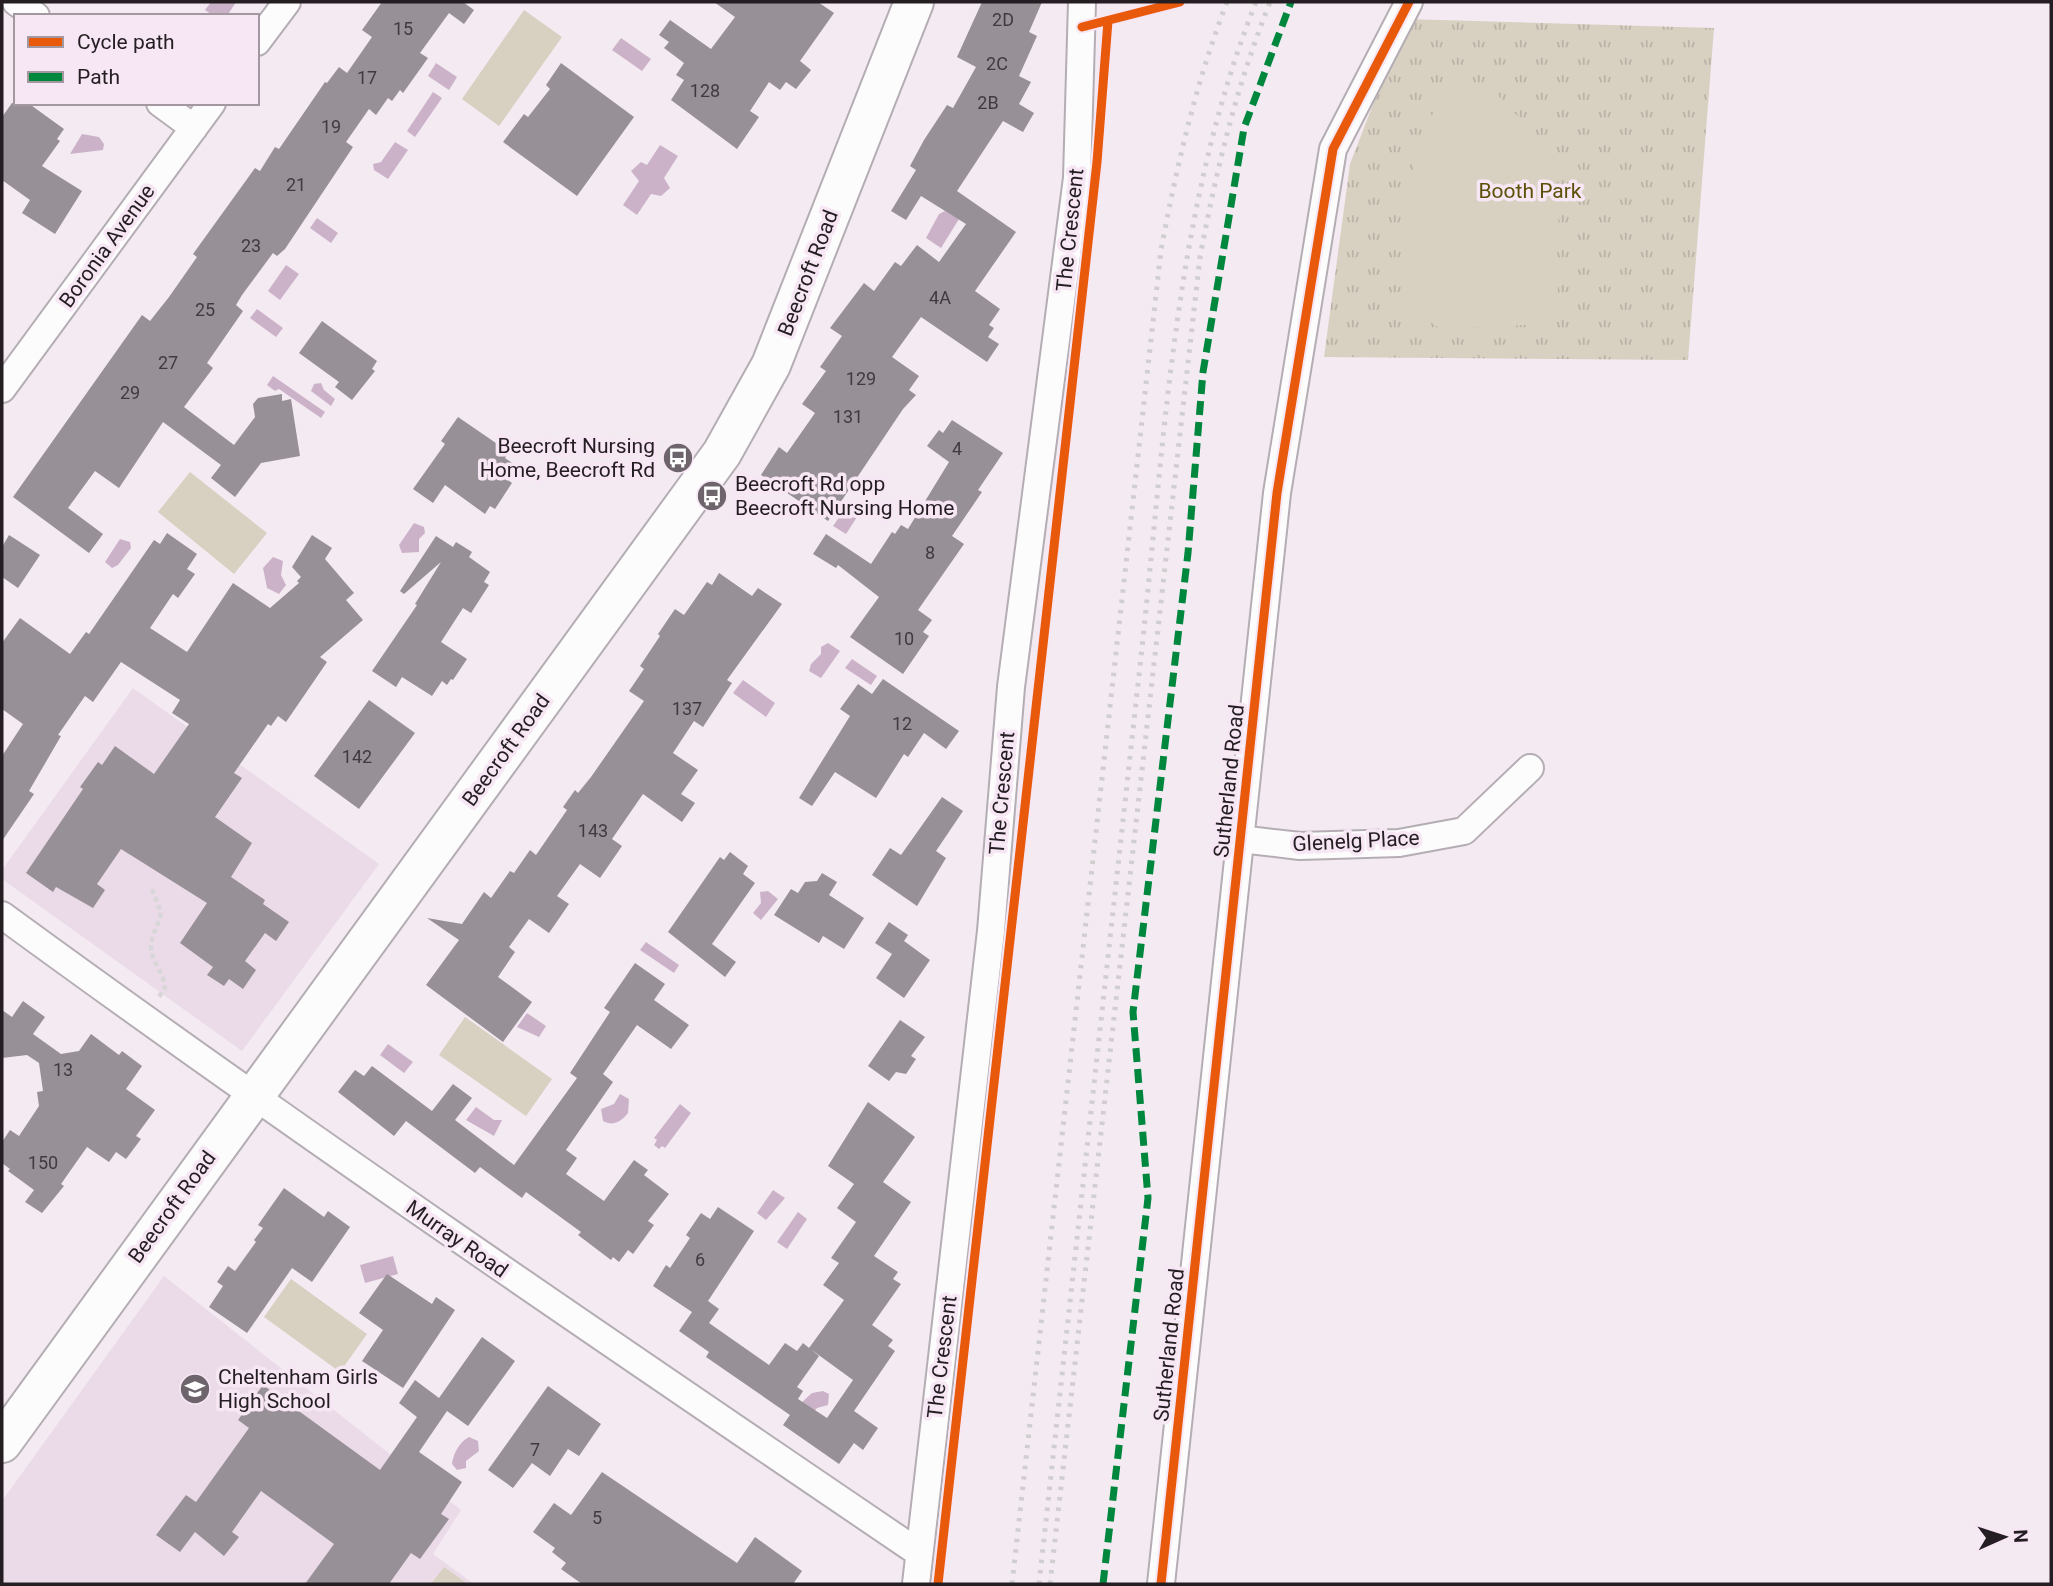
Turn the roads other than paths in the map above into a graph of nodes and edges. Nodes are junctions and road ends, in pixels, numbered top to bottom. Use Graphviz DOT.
graph roads {
  1 [pos="16,2"];
  2 [pos="287,2"];
  3 [pos="914,2"];
  4 [pos="1082,2"];
  5 [pos="1409,2"];
  6 [pos="33,14"];
  7 [pos="259,39"];
  8 [pos="163,105"];
  9 [pos="211,105"];
  10 [pos="194,128"];
  11 [pos="2,390"];
  12 [pos="1530,768"];
  13 [pos="1240,839"];
  14 [pos="2,915"];
  15 [pos="252,1096"];
  16 [pos="2,1443"];
  17 [pos="919,1553"];
  18 [pos="916,1584"];
  19 [pos="1161,1584"];
  1 -- 6 [label="street"];
  2 -- 7 [label="street"];
  3 -- 15 [label="main road, Beecroft Road"];
  4 -- 17 [label="street, The Crescent"];
  5 -- 13 [label="street, Sutherland Road"];
  8 -- 10 [label="street"];
  9 -- 10 [label="street, Boronia Avenue"];
  10 -- 11 [label="street, Boronia Avenue"];
  12 -- 13 [label="street, Glenelg Place"];
  13 -- 19 [label="street, Sutherland Road"];
  14 -- 15 [label="street, Murray Road"];
  15 -- 16 [label="main road, Beecroft Road"];
  15 -- 17 [label="street, Murray Road"];
  17 -- 18 [label="street, The Crescent"];
}
